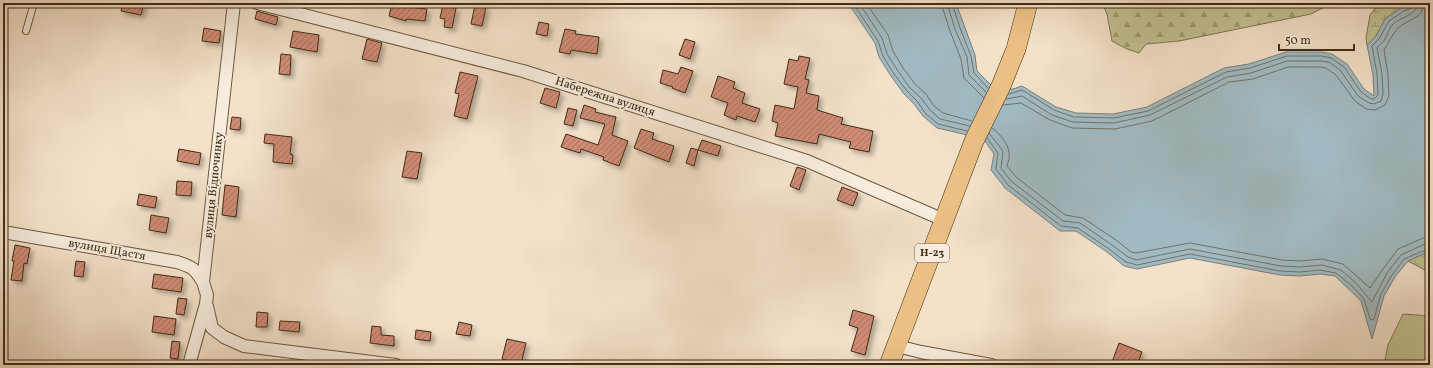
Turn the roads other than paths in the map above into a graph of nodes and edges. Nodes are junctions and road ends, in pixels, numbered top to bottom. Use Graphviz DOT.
graph roads {
  1 [pos="34,3"];
  2 [pos="234,3"];
  3 [pos="257,3"];
  4 [pos="1028,3"];
  5 [pos="26,31"];
  6 [pos="944,220"];
  7 [pos="3,232"];
  8 [pos="203,282"];
  9 [pos="206,304"];
  10 [pos="897,346"];
  11 [pos="189,365"];
  12 [pos="396,365"];
  13 [pos="889,365"];
  14 [pos="991,365"];
  1 -- 5 [label="lane"];
  2 -- 8 [label="street, вулиця Відпочинку"];
  3 -- 6 [label="street, Набережна вулиця"];
  4 -- 6 [label="main road, Н-23"];
  6 -- 10 [label="main road, Н-23"];
  7 -- 8 [label="street, вулиця Щастя"];
  8 -- 9 [label="street, вулиця Відпочинку"];
  9 -- 11 [label="street, вулиця Відпочинку"];
  9 -- 12 [label="street"];
  10 -- 13 [label="main road, Н-23"];
  10 -- 14 [label="street"];
}
